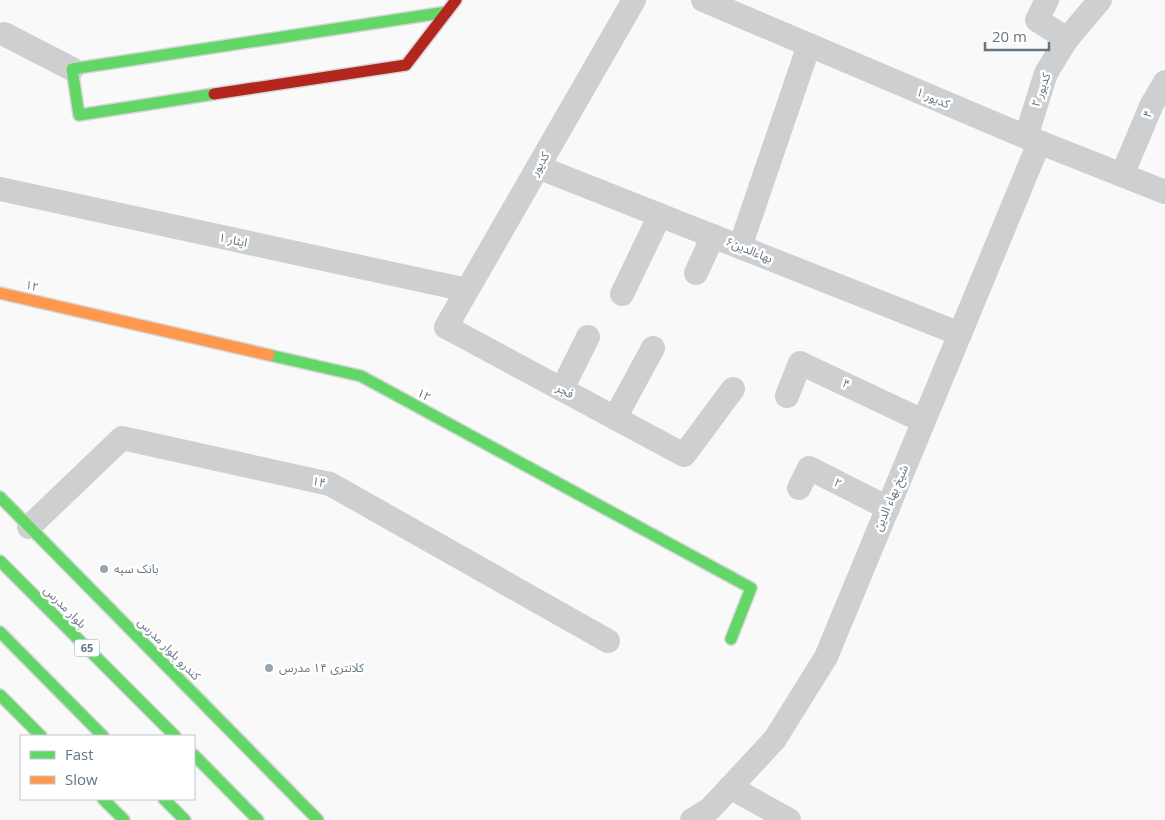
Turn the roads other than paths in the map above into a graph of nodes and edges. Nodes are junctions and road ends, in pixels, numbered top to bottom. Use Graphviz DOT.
graph roads {
  1 [pos="456,0"];
  2 [pos="634,0"];
  3 [pos="703,0"];
  4 [pos="1047,0"];
  5 [pos="1100,0"];
  6 [pos="447,12"];
  7 [pos="4,34"];
  8 [pos="1067,39"];
  9 [pos="810,45"];
  10 [pos="72,70"];
  11 [pos="1165,82"];
  12 [pos="1032,140"];
  13 [pos="538,167"];
  14 [pos="1122,175"];
  15 [pos="0,189"];
  16 [pos="1165,192"];
  17 [pos="660,215"];
  18 [pos="713,236"];
  19 [pos="740,247"];
  20 [pos="696,274"];
  21 [pos="467,290"];
  22 [pos="0,293"];
  23 [pos="622,294"];
  24 [pos="446,327"];
  25 [pos="960,334"];
  26 [pos="588,338"];
  27 [pos="653,348"];
  28 [pos="562,389"];
  29 [pos="733,389"];
  30 [pos="787,396"];
  31 [pos="615,418"];
  32 [pos="923,421"];
  33 [pos="799,488"];
  34 [pos="0,497"];
  35 [pos="888,508"];
  36 [pos="29,527"];
  37 [pos="0,561"];
  38 [pos="0,632"];
  39 [pos="731,639"];
  40 [pos="608,641"];
  41 [pos="0,695"];
  42 [pos="40,735"];
  43 [pos="101,735"];
  44 [pos="174,735"];
  45 [pos="195,756"];
  46 [pos="730,787"];
  47 [pos="104,800"];
  48 [pos="165,800"];
  49 [pos="124,820"];
  50 [pos="185,820"];
  51 [pos="258,820"];
  52 [pos="318,820"];
  53 [pos="692,820"];
  54 [pos="789,820"];
  1 -- 6 [label="street"];
  2 -- 13 [label="street, کدیور"];
  3 -- 9 [label="street, کدیور ۱"];
  4 -- 8 [label="street"];
  5 -- 8 [label="street, ۲ کدیور"];
  6 -- 10 [label="street"];
  6 -- 10 [label="street"];
  7 -- 10 [label="street"];
  8 -- 12 [label="street, ۲ کدیور"];
  9 -- 12 [label="street, کدیور ۱"];
  9 -- 19 [label="street"];
  11 -- 14 [label="street, ۴"];
  12 -- 14 [label="street, کدیور ۱"];
  12 -- 25 [label="street, شیخ بهاء الدین"];
  13 -- 17 [label="street, ۶بهاءالدين"];
  13 -- 21 [label="street, کدیور"];
  14 -- 16 [label="street, کدیور ۱"];
  15 -- 21 [label="street, ایثار ۱"];
  17 -- 18 [label="street, ۶بهاءالدين"];
  17 -- 23 [label="street"];
  18 -- 19 [label="street, ۶بهاءالدين"];
  18 -- 20 [label="street"];
  19 -- 25 [label="street, ۶بهاءالدين"];
  21 -- 24 [label="street, کدیور"];
  22 -- 39 [label="street, ۱۲"];
  24 -- 28 [label="street, فجر"];
  25 -- 32 [label="street, شیخ بهاء الدین"];
  26 -- 28 [label="street"];
  27 -- 31 [label="street"];
  28 -- 31 [label="street, فجر"];
  29 -- 31 [label="street, فجر"];
  30 -- 32 [label="street, ۴"];
  32 -- 35 [label="street, شیخ بهاء الدین"];
  33 -- 35 [label="street, ۲"];
  34 -- 36 [label="street, کندرو بلوار مدرس"];
  35 -- 46 [label="street, شیخ بهاء الدین"];
  36 -- 40 [label="street, ۱۴"];
  36 -- 52 [label="street, کندرو بلوار مدرس"];
  37 -- 44 [label="street, بلوار مدرس / 65"];
  38 -- 43 [label="street"];
  41 -- 42 [label="street"];
  45 -- 51 [label="street"];
  46 -- 53 [label="street, شیخ بهاء الدین"];
  46 -- 54 [label="street"];
  47 -- 49 [label="street"];
  48 -- 50 [label="street"];
}
